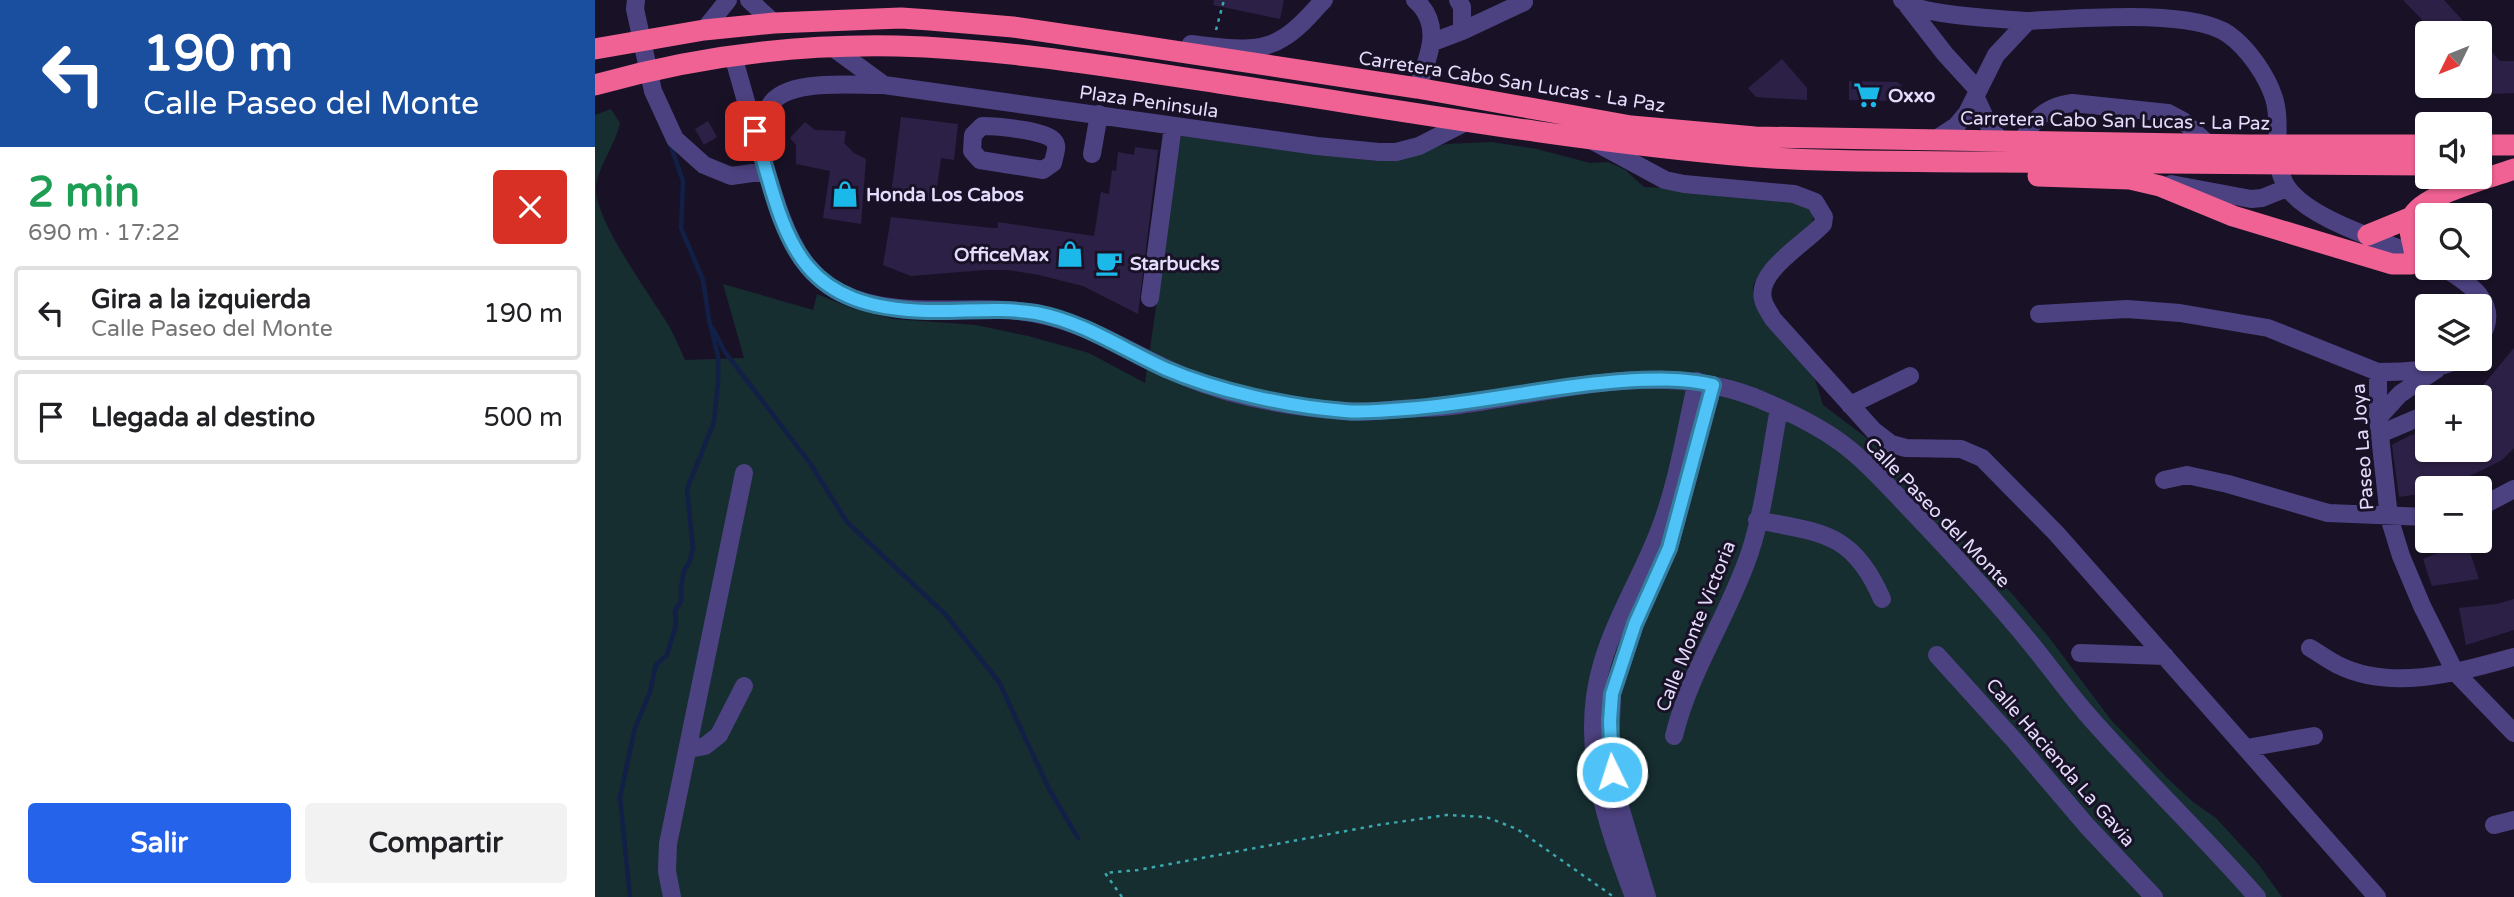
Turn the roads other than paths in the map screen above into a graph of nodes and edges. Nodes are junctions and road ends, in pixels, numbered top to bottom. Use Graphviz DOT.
graph roads {
  1 [pos="636,0"];
  2 [pos="728,0"];
  3 [pos="749,0"];
  4 [pos="1324,0"];
  5 [pos="1415,0"];
  6 [pos="1458,0"];
  7 [pos="1524,2"];
  8 [pos="1905,3"];
  9 [pos="2028,21"];
  10 [pos="774,23"];
  11 [pos="704,30"];
  12 [pos="1462,31"];
  13 [pos="1433,42"];
  14 [pos="1128,44"];
  15 [pos="832,47"];
  16 [pos="596,48"];
  17 [pos="733,55"];
  18 [pos="595,85"];
  19 [pos="884,85"];
  20 [pos="1417,89"];
  21 [pos="1977,94"];
  22 [pos="1025,104"];
  23 [pos="1099,114"];
  24 [pos="1466,122"];
  25 [pos="1173,126"];
  26 [pos="1022,130"];
  27 [pos="1587,137"];
  28 [pos="1933,141"];
  29 [pos="2012,141"];
  30 [pos="2208,144"];
  31 [pos="2492,145"];
  32 [pos="2514,145"];
  33 [pos="2415,146"];
  34 [pos="1092,154"];
  35 [pos="2295,154"];
  36 [pos="2248,155"];
  37 [pos="1858,160"];
  38 [pos="764,164"];
  39 [pos="2415,164"];
  40 [pos="2492,166"];
  41 [pos="2514,167"];
  42 [pos="2130,179"];
  43 [pos="2287,188"];
  44 [pos="2412,217"];
  45 [pos="2368,235"];
  46 [pos="2415,243"];
  47 [pos="2415,255"];
  48 [pos="2415,261"];
  49 [pos="2463,280"];
  50 [pos="2479,294"];
  51 [pos="1150,298"];
  52 [pos="2039,314"];
  53 [pos="2415,370"];
  54 [pos="2434,371"];
  55 [pos="2378,372"];
  56 [pos="1910,376"];
  57 [pos="1705,383"];
  58 [pos="1850,405"];
  59 [pos="1779,409"];
  60 [pos="2415,417"];
  61 [pos="2379,426"];
  62 [pos="744,473"];
  63 [pos="2164,480"];
  64 [pos="2514,489"];
  65 [pos="2492,501"];
  66 [pos="2389,517"];
  67 [pos="2415,517"];
  68 [pos="1757,520"];
  69 [pos="1882,599"];
  70 [pos="1627,621"];
  71 [pos="2310,648"];
  72 [pos="2080,653"];
  73 [pos="1937,655"];
  74 [pos="2165,656"];
  75 [pos="2514,657"];
  76 [pos="2455,672"];
  77 [pos="744,686"];
  78 [pos="2514,733"];
  79 [pos="1674,736"];
  80 [pos="2314,736"];
  81 [pos="2247,748"];
  82 [pos="689,749"];
  83 [pos="2514,820"];
  84 [pos="2494,825"];
  85 [pos="672,897"];
  86 [pos="1634,897"];
  87 [pos="1647,897"];
  88 [pos="2154,897"];
  89 [pos="2257,897"];
  90 [pos="2377,897"];
  1 -- 38 [label="street"];
  2 -- 11 [label="street"];
  3 -- 10 [label="street"];
  4 -- 14 [label="street"];
  5 -- 13 [label="street"];
  6 -- 12 [label="street"];
  7 -- 12 [label="street"];
  8 -- 9 [label="street"];
  8 -- 21 [label="street"];
  9 -- 21 [label="street"];
  9 -- 43 [label="street"];
  10 -- 11 [label="highway, Carretera Cabo San Lucas - La Paz"];
  10 -- 14 [label="highway, Carretera Cabo San Lucas - La Paz"];
  11 -- 16 [label="highway, Carretera Cabo San Lucas - La Paz"];
  12 -- 13 [label="street"];
  13 -- 20 [label="street"];
  14 -- 20 [label="highway, Carretera Cabo San Lucas - La Paz"];
  15 -- 17 [label="highway, Carretera Cabo San Lucas - La Paz"];
  15 -- 19 [label="street, Plaza Peninsula"];
  15 -- 24 [label="highway, Carretera Cabo San Lucas - La Paz"];
  17 -- 18 [label="highway, Carretera Cabo San Lucas - La Paz"];
  17 -- 38 [label="street, Calle Paseo del Monte"];
  19 -- 22 [label="street, Plaza Peninsula"];
  19 -- 38 [label="street"];
  20 -- 28 [label="highway, Carretera Cabo San Lucas - La Paz"];
  21 -- 28 [label="street"];
  21 -- 29 [label="street"];
  22 -- 23 [label="street, Plaza Peninsula"];
  22 -- 26 [label="street"];
  23 -- 25 [label="street, Plaza Peninsula"];
  23 -- 34 [label="street"];
  24 -- 25 [label="street, Plaza Peninsula"];
  24 -- 27 [label="highway, Carretera Cabo San Lucas - La Paz"];
  25 -- 51 [label="street"];
  27 -- 37 [label="highway, Carretera Cabo San Lucas - La Paz"];
  27 -- 58 [label="street"];
  28 -- 29 [label="highway, Carretera Cabo San Lucas - La Paz"];
  29 -- 30 [label="highway, Carretera Cabo San Lucas - La Paz"];
  29 -- 30 [label="street"];
  30 -- 36 [label="highway, Carretera Cabo San Lucas - La Paz"];
  31 -- 32 [label="highway"];
  33 -- 35 [label="highway, Carretera Cabo San Lucas - La Paz"];
  35 -- 36 [label="highway, Carretera Cabo San Lucas - La Paz"];
  35 -- 39 [label="highway, Carretera Cabo San Lucas - La Paz"];
  36 -- 37 [label="highway, Carretera Cabo San Lucas - La Paz"];
  37 -- 42 [label="highway"];
  38 -- 57 [label="street, Calle Paseo del Monte"];
  40 -- 41 [label="highway"];
  41 -- 44 [label="highway"];
  42 -- 43 [label="street"];
  42 -- 48 [label="highway"];
  43 -- 45 [label="street"];
  44 -- 45 [label="highway"];
  44 -- 46 [label="highway"];
  45 -- 47 [label="street"];
  49 -- 50 [label="street"];
  52 -- 55 [label="street"];
  53 -- 55 [label="street, Paseo La Joya"];
  54 -- 61 [label="street"];
  55 -- 61 [label="street, Paseo La Joya"];
  56 -- 58 [label="street"];
  57 -- 59 [label="street, Calle Paseo del Monte"];
  57 -- 70 [label="street"];
  58 -- 74 [label="street"];
  59 -- 68 [label="street, Calle Monte Victoria"];
  59 -- 89 [label="street, Calle Paseo del Monte"];
  60 -- 61 [label="street"];
  61 -- 66 [label="street, Paseo La Joya"];
  62 -- 82 [label="street"];
  63 -- 66 [label="street"];
  64 -- 65 [label="street"];
  66 -- 67 [label="street"];
  66 -- 76 [label="street, Paseo La Joya"];
  68 -- 69 [label="street"];
  68 -- 79 [label="street, Calle Monte Victoria"];
  70 -- 86 [label="street"];
  70 -- 87 [label="street"];
  71 -- 76 [label="street"];
  72 -- 74 [label="street"];
  73 -- 88 [label="street, Calle Hacienda La Gavia"];
  74 -- 81 [label="street"];
  75 -- 76 [label="street"];
  76 -- 78 [label="street, Paseo La Joya"];
  77 -- 82 [label="street"];
  80 -- 81 [label="street"];
  81 -- 90 [label="street"];
  82 -- 85 [label="street"];
  83 -- 84 [label="street"];
}
